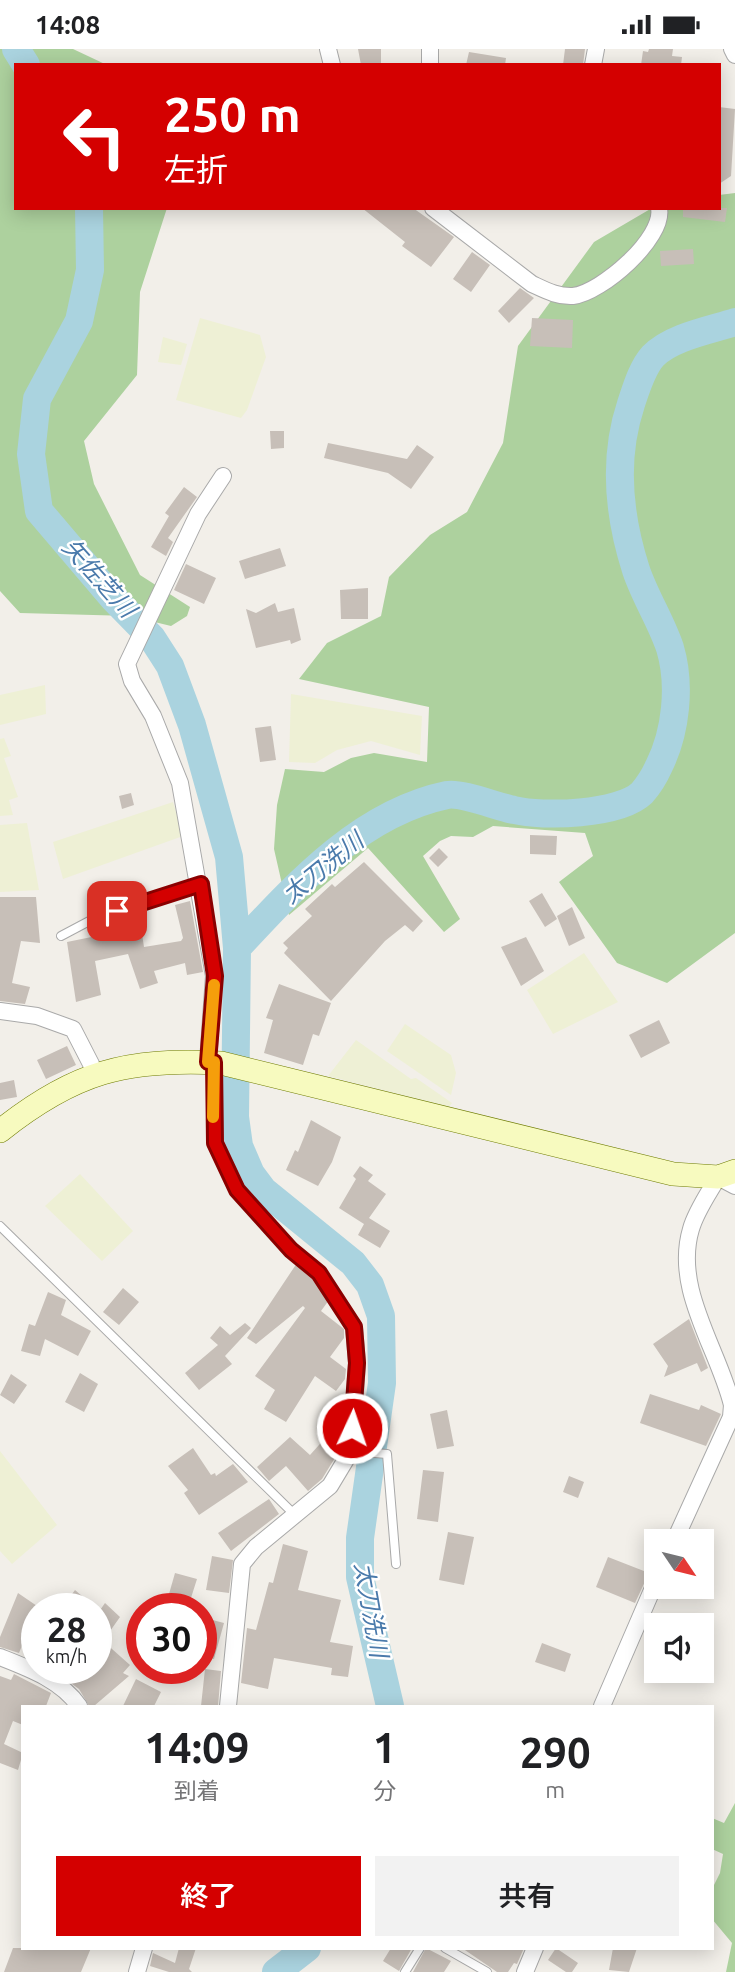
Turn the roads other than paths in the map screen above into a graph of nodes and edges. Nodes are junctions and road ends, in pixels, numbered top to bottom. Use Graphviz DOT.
graph roads {
  1 [pos="732,49"];
  2 [pos="735,55"];
  3 [pos="436,210"];
  4 [pos="659,210"];
  5 [pos="223,475"];
  6 [pos="201,884"];
  7 [pos="61,936"];
  8 [pos="0,1011"];
  9 [pos="214,1062"];
  10 [pos="93,1074"];
  11 [pos="0,1131"];
  12 [pos="729,1178"];
  13 [pos="0,1226"];
  14 [pos="354,1327"];
  15 [pos="351,1451"];
  16 [pos="296,1516"];
  17 [pos="680,1529"];
  18 [pos="396,1564"];
  19 [pos="648,1599"];
  20 [pos="0,1657"];
  21 [pos="78,1705"];
  22 [pos="228,1705"];
  23 [pos="602,1705"];
  24 [pos="143,1950"];
  25 [pos="419,1950"];
  26 [pos="448,1950"];
  27 [pos="535,1950"];
  28 [pos="137,1972"];
  29 [pos="405,1972"];
  30 [pos="487,1972"];
  31 [pos="525,1972"];
  1 -- 2 [label="street"];
  3 -- 4 [label="street"];
  5 -- 6 [label="street"];
  6 -- 7 [label="lane"];
  6 -- 9 [label="street"];
  8 -- 10 [label="street"];
  9 -- 10 [label="street"];
  9 -- 12 [label="street"];
  9 -- 14 [label="lane"];
  10 -- 11 [label="street"];
  12 -- 17 [label="street"];
  13 -- 16 [label="lane"];
  14 -- 15 [label="street"];
  15 -- 16 [label="street"];
  15 -- 18 [label="lane"];
  16 -- 22 [label="street"];
  19 -- 23 [label="street"];
  20 -- 21 [label="street"];
  24 -- 28 [label="street"];
  25 -- 29 [label="lane"];
  26 -- 30 [label="lane"];
  27 -- 31 [label="street"];
}
